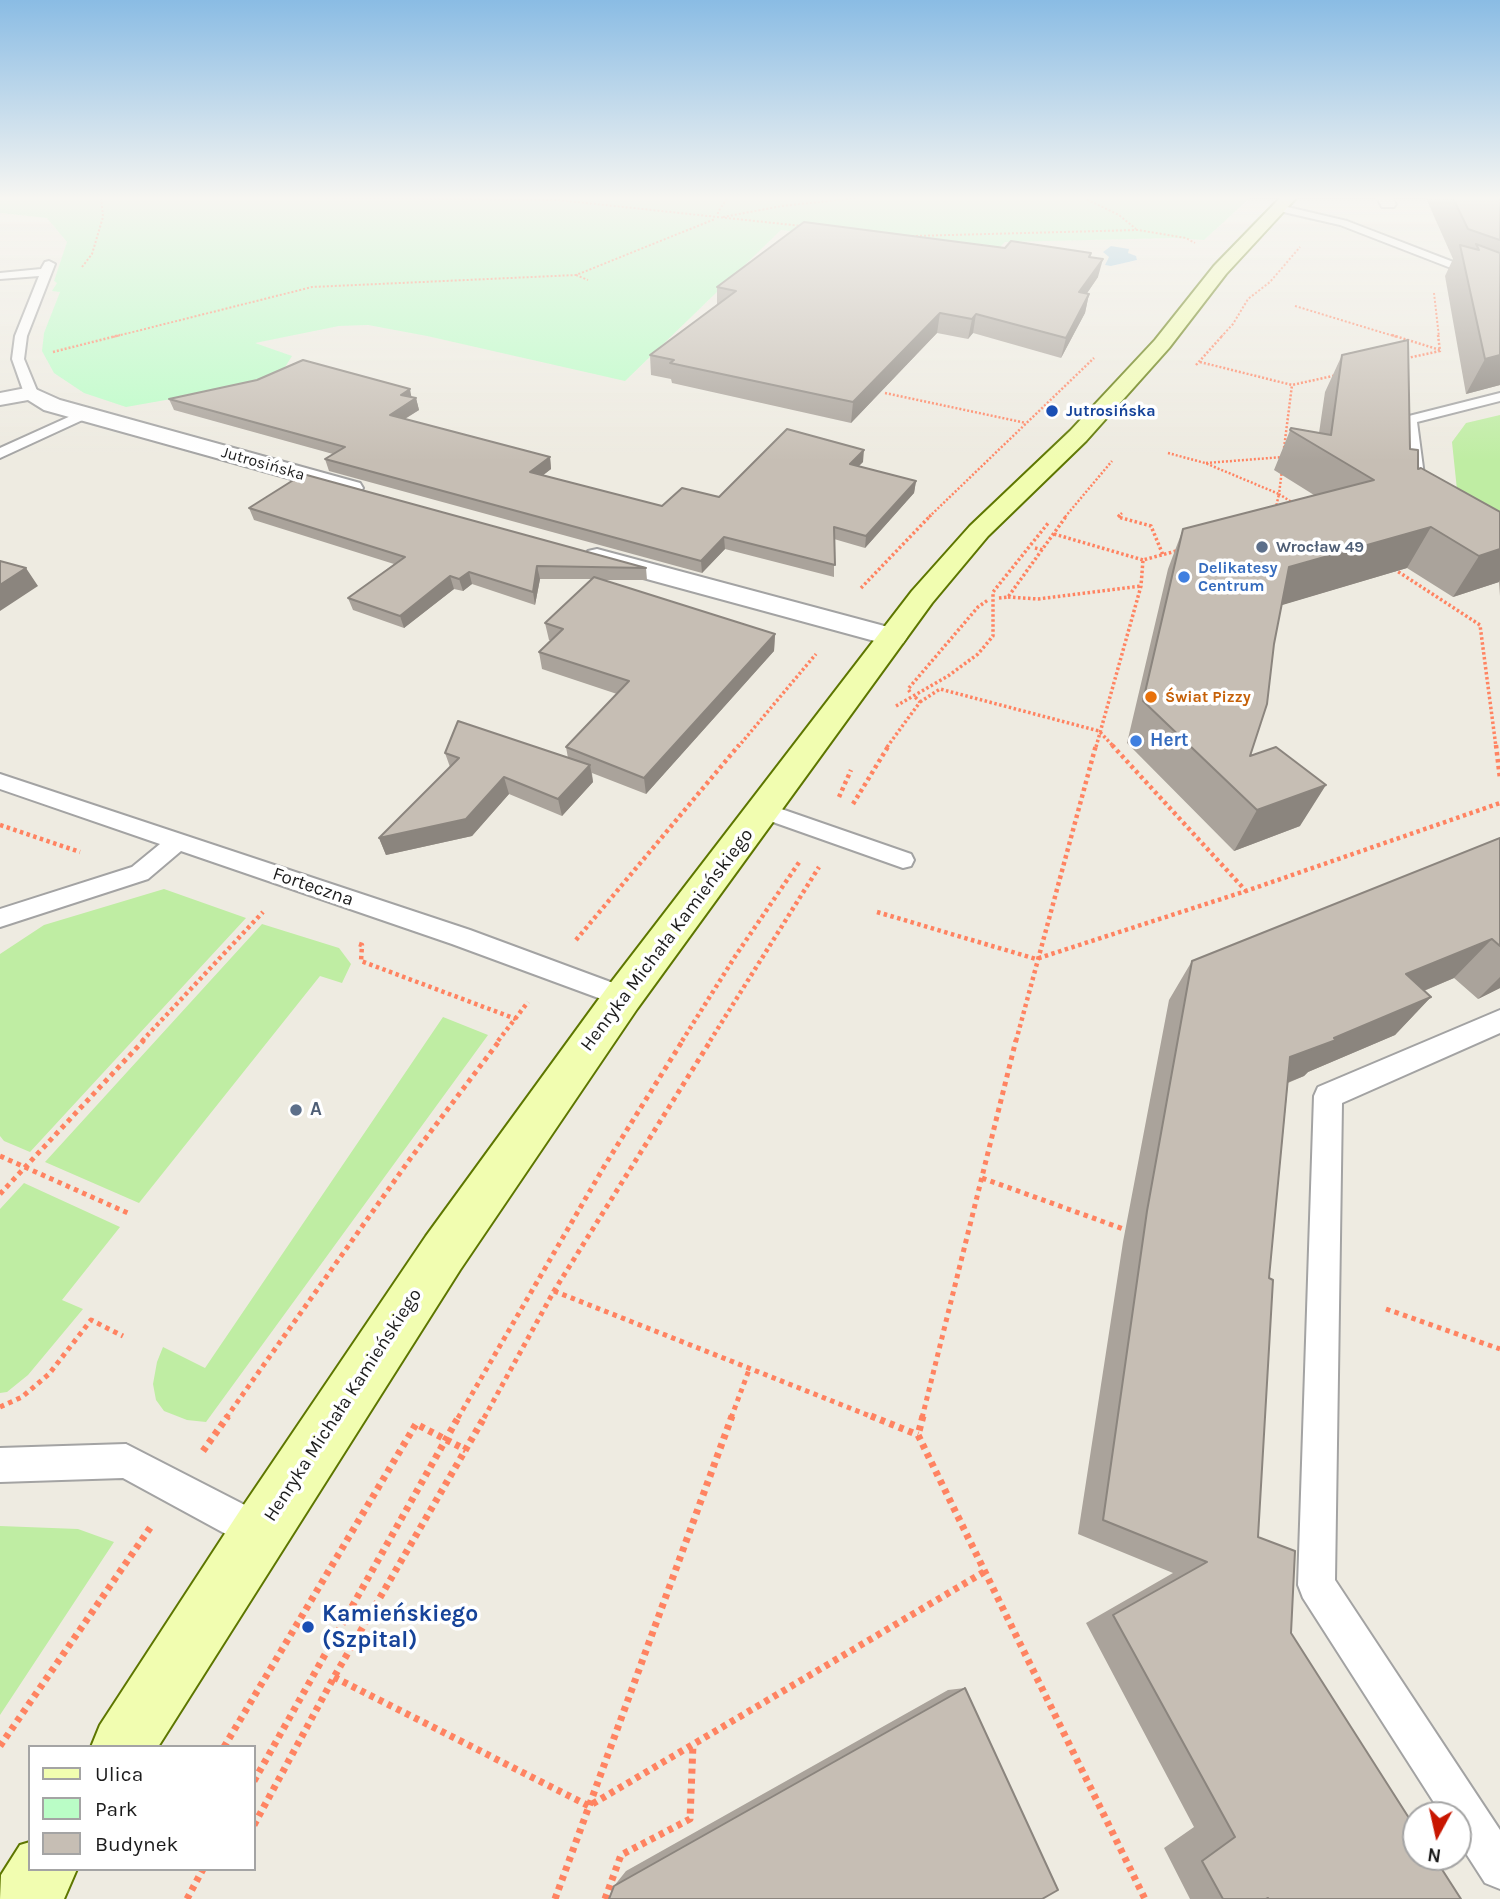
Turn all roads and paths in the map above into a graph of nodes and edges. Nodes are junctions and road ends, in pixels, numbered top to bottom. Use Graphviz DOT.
graph roads {
  1 [pos="41,285"];
  2 [pos="365,285"];
  3 [pos="1209,285"];
  4 [pos="1266,285"];
  5 [pos="1433,288"];
  6 [pos="1252,295"];
  7 [pos="1295,306"];
  8 [pos="1440,351"];
  9 [pos="50,353"];
  10 [pos="1400,360"];
  11 [pos="1200,362"];
  12 [pos="1346,373"];
  13 [pos="1292,385"];
  14 [pos="31,393"];
  15 [pos="886,393"];
  16 [pos="1500,397"];
  17 [pos="0,399"];
  18 [pos="84,414"];
  19 [pos="1027,423"];
  20 [pos="1019,431"];
  21 [pos="1168,453"];
  22 [pos="0,454"];
  23 [pos="1283,457"];
  24 [pos="1205,463"];
  25 [pos="1093,481"];
  26 [pos="1279,494"];
  27 [pos="376,495"];
  28 [pos="1430,500"];
  29 [pos="1301,508"];
  30 [pos="1122,513"];
  31 [pos="1274,515"];
  32 [pos="1051,519"];
  33 [pos="1054,534"];
  34 [pos="1035,548"];
  35 [pos="1188,548"];
  36 [pos="1043,550"];
  37 [pos="575,551"];
  38 [pos="1163,555"];
  39 [pos="1143,561"];
  40 [pos="1388,565"];
  41 [pos="1141,586"];
  42 [pos="854,596"];
  43 [pos="1008,597"];
  44 [pos="999,598"];
  45 [pos="988,600"];
  46 [pos="841,624"];
  47 [pos="893,637"];
  48 [pos="910,692"];
  49 [pos="890,713"];
  50 [pos="1099,731"];
  51 [pos="854,765"];
  52 [pos="1500,779"];
  53 [pos="0,781"];
  54 [pos="1500,803"];
  55 [pos="764,811"];
  56 [pos="828,834"];
  57 [pos="178,841"];
  58 [pos="903,860"];
  59 [pos="1246,891"];
  60 [pos="250,907"];
  61 [pos="263,912"];
  62 [pos="877,912"];
  63 [pos="275,916"];
  64 [pos="0,918"];
  65 [pos="349,941"];
  66 [pos="1036,959"];
  67 [pos="551,970"];
  68 [pos="623,997"];
  69 [pos="516,1019"];
  70 [pos="1500,1021"];
  71 [pos="0,1156"];
  72 [pos="24,1168"];
  73 [pos="982,1178"];
  74 [pos="0,1194"];
  75 [pos="130,1214"];
  76 [pos="1138,1234"];
  77 [pos="554,1291"];
  78 [pos="1386,1308"];
  79 [pos="123,1336"];
  80 [pos="1500,1349"];
  81 [pos="749,1370"];
  82 [pos="0,1407"];
  83 [pos="918,1435"];
  84 [pos="445,1438"];
  85 [pos="466,1450"];
  86 [pos="0,1465"];
  87 [pos="177,1488"];
  88 [pos="259,1532"];
  89 [pos="984,1572"];
  90 [pos="334,1677"];
  91 [pos="693,1744"];
  92 [pos="123,1745"];
  93 [pos="226,1745"];
  94 [pos="0,1746"];
  95 [pos="256,1777"];
  96 [pos="589,1806"];
  97 [pos="256,1821"];
  98 [pos="1500,1868"];
  99 [pos="43,1871"];
  100 [pos="200,1872"];
  101 [pos="26,1899"];
  102 [pos="187,1899"];
  103 [pos="555,1899"];
  104 [pos="605,1899"];
  105 [pos="1145,1899"];
  1 -- 14 [label="lane"];
  2 -- 9 [label="path"];
  3 -- 47 [label="street, Henryka Michała Kamieńskiego"];
  4 -- 6 [label="path"];
  5 -- 8 [label="path"];
  7 -- 8 [label="path"];
  8 -- 10 [label="path"];
  11 -- 13 [label="path"];
  12 -- 13 [label="path"];
  13 -- 23 [label="path"];
  14 -- 17 [label="street"];
  14 -- 18 [label="street, Jutrosińska"];
  15 -- 19 [label="path"];
  16 -- 28 [label="lane"];
  18 -- 22 [label="lane"];
  18 -- 27 [label="street, Jutrosińska"];
  20 -- 42 [label="path"];
  21 -- 24 [label="path"];
  23 -- 24 [label="path"];
  23 -- 26 [label="path"];
  24 -- 26 [label="path"];
  25 -- 33 [label="path"];
  26 -- 29 [label="path"];
  26 -- 31 [label="path"];
  30 -- 38 [label="path"];
  32 -- 49 [label="path"];
  33 -- 36 [label="path"];
  33 -- 39 [label="path"];
  34 -- 36 [label="path"];
  35 -- 38 [label="path"];
  36 -- 43 [label="path"];
  37 -- 46 [label="street"];
  38 -- 39 [label="path"];
  39 -- 41 [label="path"];
  40 -- 52 [label="path"];
  41 -- 43 [label="path"];
  41 -- 50 [label="path"];
  43 -- 44 [label="path"];
  45 -- 48 [label="path"];
  46 -- 47 [label="street"];
  46 -- 67 [label="path"];
  47 -- 55 [label="street, Henryka Michała Kamieńskiego"];
  50 -- 56 [label="path"];
  50 -- 59 [label="path"];
  50 -- 66 [label="path"];
  51 -- 56 [label="path"];
  53 -- 57 [label="lane, Forteczna"];
  54 -- 59 [label="path"];
  55 -- 56 [label="lane"];
  55 -- 68 [label="street, Henryka Michała Kamieńskiego"];
  56 -- 58 [label="lane"];
  56 -- 77 [label="path"];
  56 -- 84 [label="path"];
  57 -- 64 [label="lane"];
  57 -- 67 [label="lane, Forteczna"];
  59 -- 66 [label="path"];
  60 -- 61 [label="path"];
  61 -- 63 [label="path"];
  61 -- 72 [label="path"];
  62 -- 66 [label="path"];
  65 -- 69 [label="path"];
  66 -- 73 [label="path"];
  67 -- 68 [label="lane, Forteczna"];
  67 -- 69 [label="path"];
  68 -- 88 [label="street, Henryka Michała Kamieńskiego"];
  69 -- 87 [label="path"];
  70 -- 98 [label="lane"];
  71 -- 72 [label="path"];
  72 -- 74 [label="path"];
  72 -- 75 [label="path"];
  73 -- 76 [label="path"];
  73 -- 83 [label="path"];
  77 -- 81 [label="path"];
  77 -- 85 [label="path"];
  78 -- 80 [label="path"];
  79 -- 82 [label="path"];
  81 -- 83 [label="path"];
  81 -- 96 [label="path"];
  83 -- 89 [label="path"];
  84 -- 85 [label="path"];
  84 -- 93 [label="path"];
  84 -- 95 [label="path"];
  85 -- 90 [label="path"];
  86 -- 87 [label="lane"];
  87 -- 88 [label="lane"];
  87 -- 94 [label="path"];
  88 -- 92 [label="street, Henryka Michała Kamieńskiego"];
  89 -- 91 [label="path"];
  89 -- 105 [label="path"];
  90 -- 96 [label="path"];
  90 -- 97 [label="path"];
  91 -- 96 [label="path"];
  91 -- 104 [label="path"];
  96 -- 103 [label="path"];
  99 -- 101 [label="street"];
  100 -- 102 [label="path"];
}
